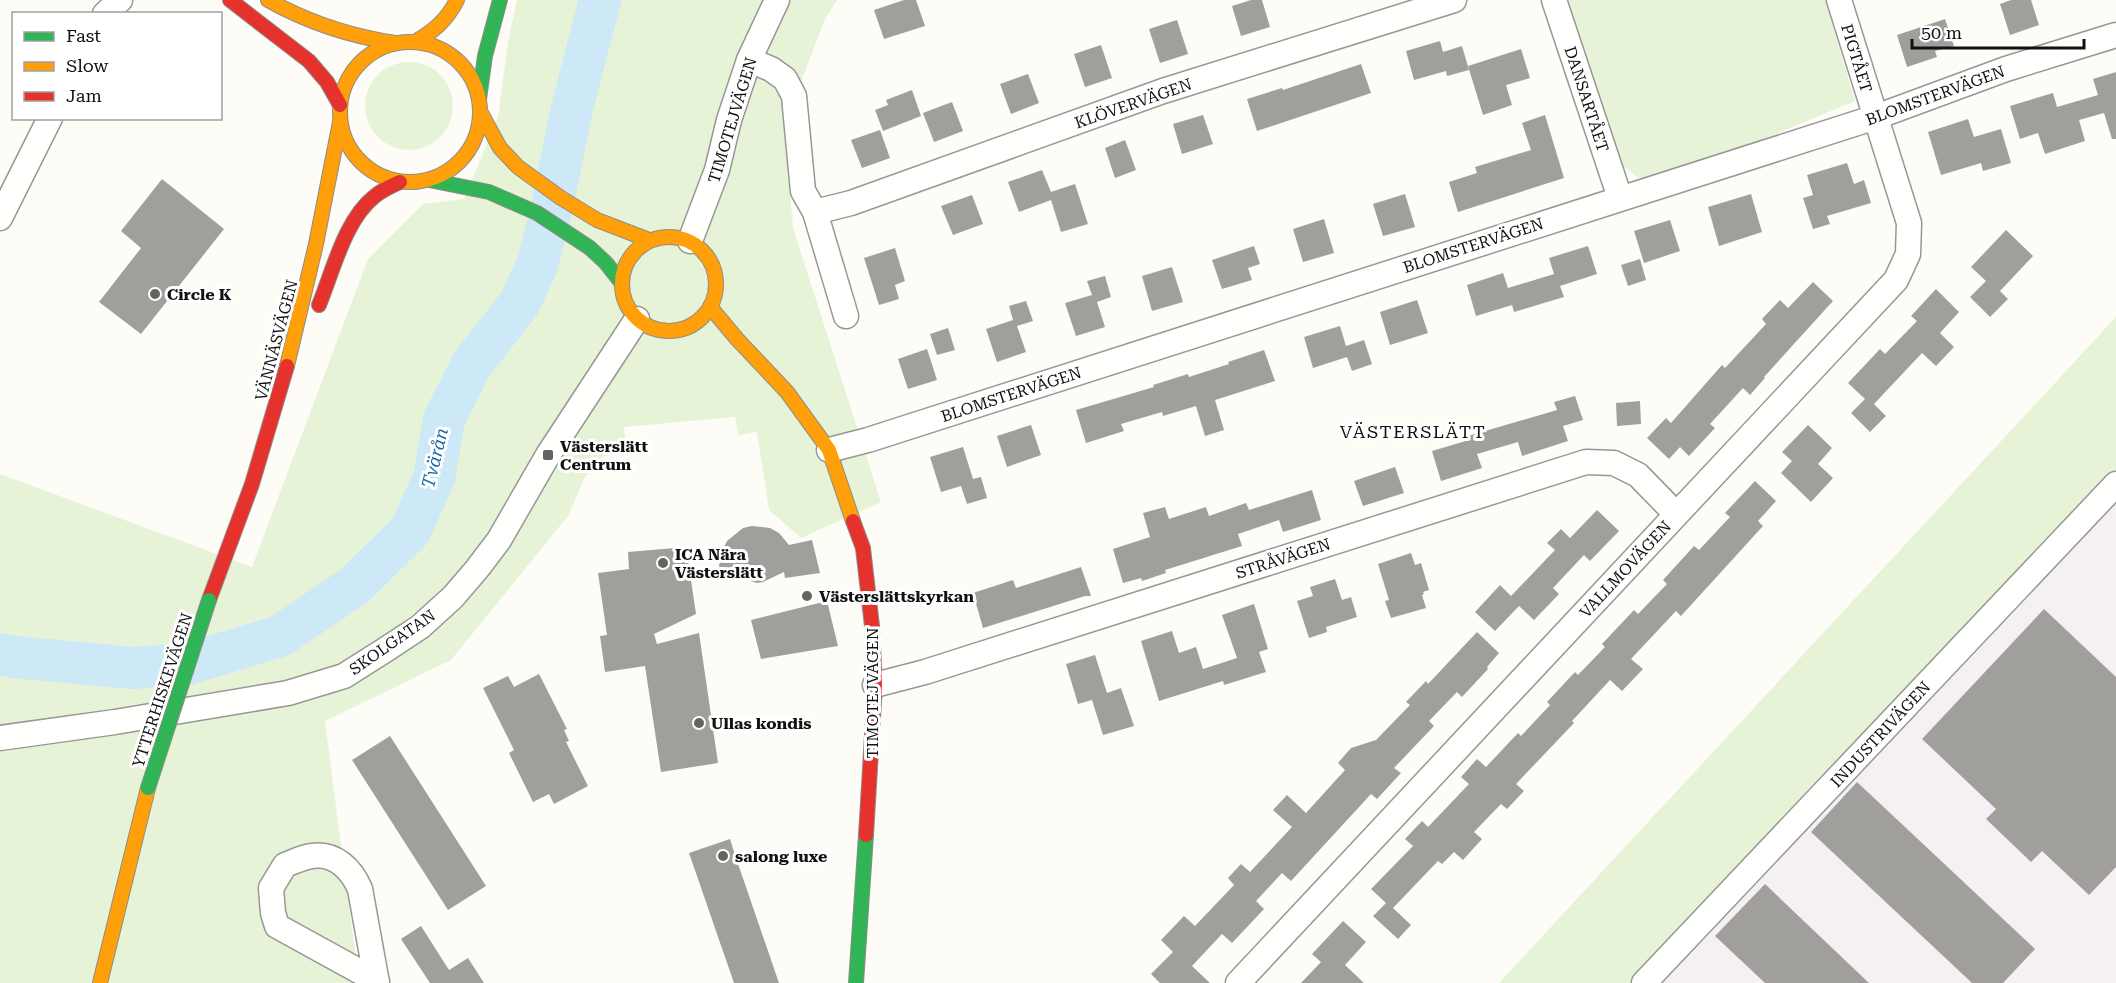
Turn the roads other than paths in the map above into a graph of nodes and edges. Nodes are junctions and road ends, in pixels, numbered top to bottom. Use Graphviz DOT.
graph roads {
  1 [pos="120,0"];
  2 [pos="230,0"];
  3 [pos="268,0"];
  4 [pos="457,0"];
  5 [pos="500,0"];
  6 [pos="777,0"];
  7 [pos="1454,0"];
  8 [pos="1554,0"];
  9 [pos="1839,0"];
  10 [pos="107,12"];
  11 [pos="2116,35"];
  12 [pos="415,42"];
  13 [pos="395,43"];
  14 [pos="749,60"];
  15 [pos="479,99"];
  16 [pos="340,105"];
  17 [pos="481,113"];
  18 [pos="1876,117"];
  19 [pos="49,120"];
  20 [pos="340,122"];
  21 [pos="429,180"];
  22 [pos="406,183"];
  23 [pos="1620,198"];
  24 [pos="815,212"];
  25 [pos="0,218"];
  26 [pos="649,240"];
  27 [pos="690,241"];
  28 [pos="621,282"];
  29 [pos="711,308"];
  30 [pos="846,316"];
  31 [pos="637,319"];
  32 [pos="274,412"];
  33 [pos="829,450"];
  34 [pos="2116,484"];
  35 [pos="1676,514"];
  36 [pos="875,685"];
  37 [pos="0,738"];
  38 [pos="377,982"];
  39 [pos="100,983"];
  40 [pos="856,983"];
  41 [pos="1238,983"];
  42 [pos="1644,983"];
  1 -- 10 [label="street"];
  2 -- 16 [label="street"];
  3 -- 13 [label="street"];
  4 -- 12 [label="street"];
  5 -- 15 [label="street"];
  6 -- 14 [label="street, TIMOTEJVÄGEN"];
  7 -- 24 [label="street, KLÖVERVÄGEN"];
  8 -- 23 [label="street, DANSARTÅET"];
  9 -- 18 [label="street, PIGTÅET"];
  11 -- 18 [label="street, BLOMSTERVÄGEN"];
  12 -- 13 [label="street"];
  12 -- 15 [label="street"];
  13 -- 16 [label="street"];
  14 -- 24 [label="street"];
  14 -- 27 [label="street, TIMOTEJVÄGEN"];
  15 -- 17 [label="street"];
  16 -- 20 [label="street"];
  17 -- 21 [label="street"];
  17 -- 26 [label="street"];
  18 -- 23 [label="street, BLOMSTERVÄGEN"];
  18 -- 35 [label="street, VALLMOVÄGEN"];
  19 -- 25 [label="street"];
  20 -- 22 [label="street"];
  20 -- 32 [label="street, VÄNNÄSVÄGEN"];
  21 -- 22 [label="street"];
  21 -- 28 [label="street"];
  22 -- 32 [label="street, VÄNNÄSVÄGEN"];
  23 -- 33 [label="street, BLOMSTERVÄGEN"];
  24 -- 30 [label="street"];
  26 -- 27 [label="street"];
  26 -- 28 [label="street"];
  27 -- 29 [label="street"];
  28 -- 31 [label="street"];
  29 -- 31 [label="street"];
  29 -- 33 [label="street, TIMOTEJVÄGEN"];
  31 -- 37 [label="street, SKOLGATAN"];
  32 -- 39 [label="street, YTTERHISKEVÄGEN, bridge"];
  33 -- 36 [label="street, TIMOTEJVÄGEN"];
  34 -- 42 [label="street, INDUSTRIVÄGEN"];
  35 -- 36 [label="street, STRÅVÄGEN"];
  35 -- 41 [label="street, VALLMOVÄGEN"];
  36 -- 40 [label="street, TIMOTEJVÄGEN"];
  38 -- 38 [label="street"];
}
